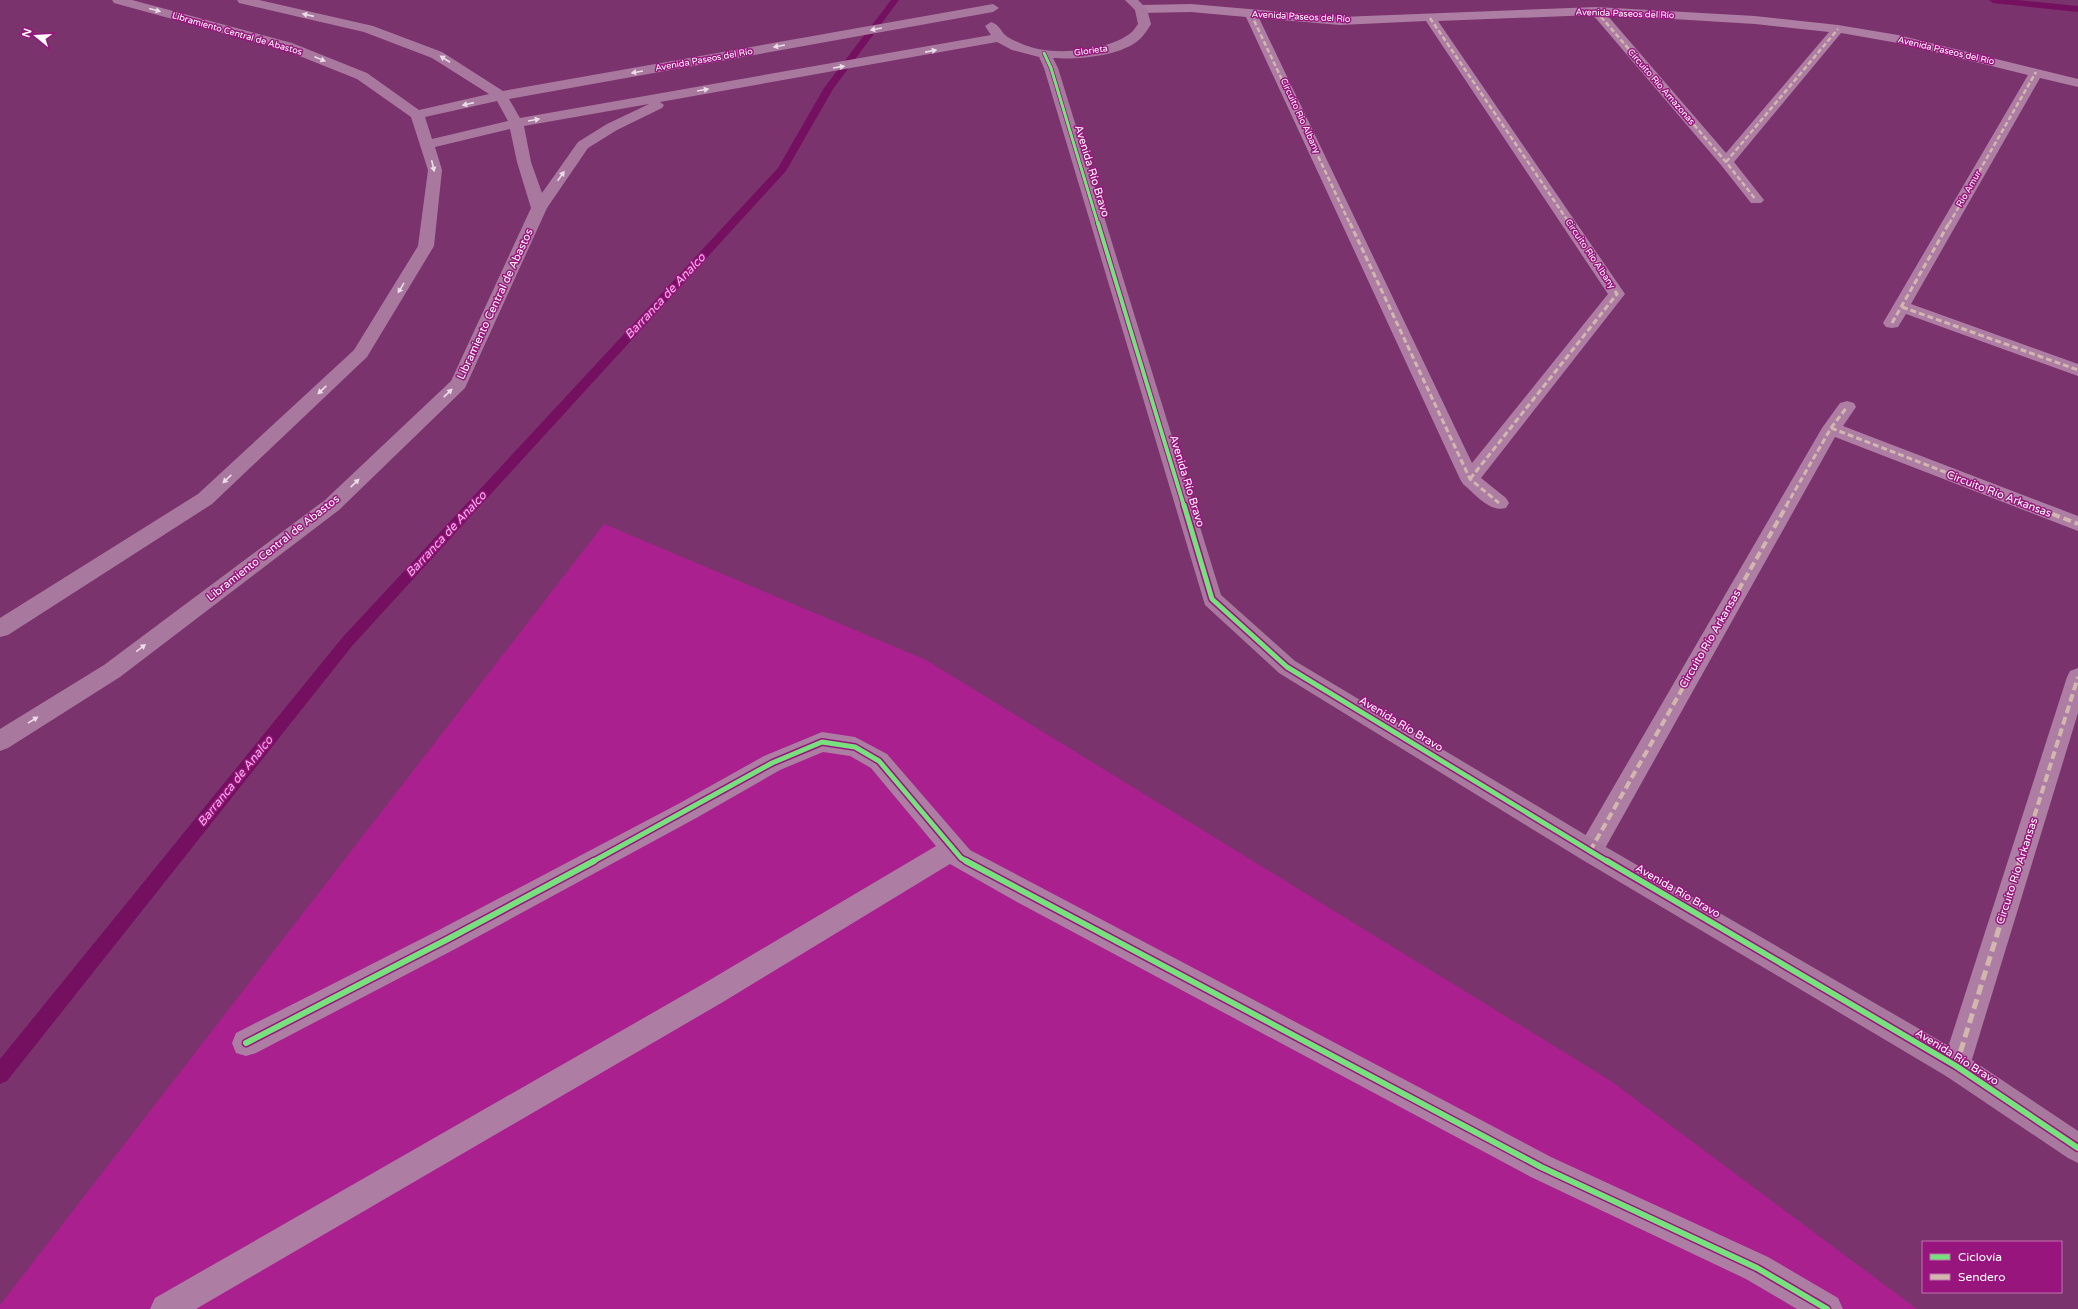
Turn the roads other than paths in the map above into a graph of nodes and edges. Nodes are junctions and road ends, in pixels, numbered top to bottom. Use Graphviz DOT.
graph roads {
  1 [pos="118,0"];
  2 [pos="243,0"];
  3 [pos="1003,0"];
  4 [pos="1131,0"];
  5 [pos="993,8"];
  6 [pos="1141,9"];
  7 [pos="1596,11"];
  8 [pos="1251,14"];
  9 [pos="1430,18"];
  10 [pos="1838,28"];
  11 [pos="1001,37"];
  12 [pos="1044,53"];
  13 [pos="2036,72"];
  14 [pos="2078,83"];
  15 [pos="680,94"];
  16 [pos="501,96"];
  17 [pos="417,116"];
  18 [pos="516,123"];
  19 [pos="428,144"];
  20 [pos="1726,162"];
  21 [pos="1756,200"];
  22 [pos="539,208"];
  23 [pos="1902,307"];
  24 [pos="1892,323"];
  25 [pos="2078,370"];
  26 [pos="1847,407"];
  27 [pos="1831,428"];
  28 [pos="1470,479"];
  29 [pos="1499,503"];
  30 [pos="2078,524"];
  31 [pos="0,629"];
  32 [pos="2078,677"];
  33 [pos="0,741"];
  34 [pos="953,849"];
  35 [pos="1590,851"];
  36 [pos="246,1043"];
  37 [pos="1956,1066"];
  38 [pos="2078,1148"];
  39 [pos="166,1309"];
  40 [pos="1827,1309"];
  1 -- 17 [label="street, Libramiento Central de Abastos, one-way"];
  16 -- 2 [label="street, one-way"];
  3 -- 5 [label="street"];
  4 -- 6 [label="street"];
  5 -- 11 [label="street, Glorieta"];
  5 -- 16 [label="street, Avenida Paseos del Río, one-way"];
  6 -- 8 [label="street, Avenida Paseos del Río"];
  6 -- 12 [label="street, Glorieta"];
  7 -- 9 [label="street, Avenida Paseos del Río"];
  7 -- 10 [label="street, Avenida Paseos del Río"];
  7 -- 20 [label="street, Circuito Río Amazonas"];
  8 -- 9 [label="street, Avenida Paseos del Río"];
  8 -- 28 [label="street, Circuito Río Albany"];
  9 -- 28 [label="street, Circuito Río Albany"];
  10 -- 13 [label="street, Avenida Paseos del Río"];
  10 -- 20 [label="street"];
  11 -- 12 [label="street, Glorieta"];
  15 -- 11 [label="street, one-way"];
  12 -- 35 [label="street, Avenida Río Bravo"];
  13 -- 14 [label="street, Avenida Paseos del Río"];
  13 -- 23 [label="street, Río Amur"];
  18 -- 15 [label="street, one-way"];
  22 -- 15 [label="street, Libramiento Central de Abastos, one-way"];
  16 -- 17 [label="street, Avenida Paseos del Río, one-way"];
  16 -- 18 [label="street"];
  17 -- 19 [label="street"];
  18 -- 19 [label="street"];
  18 -- 22 [label="street"];
  19 -- 31 [label="street, one-way"];
  20 -- 21 [label="street, Circuito Río Amazonas"];
  33 -- 22 [label="street, Libramiento Central de Abastos, one-way"];
  23 -- 24 [label="street, Río Amur"];
  23 -- 25 [label="street"];
  26 -- 27 [label="street, Circuito Río Arkansas"];
  27 -- 30 [label="street, Circuito Río Arkansas"];
  27 -- 35 [label="street, Circuito Río Arkansas"];
  28 -- 29 [label="street, Circuito Río Albany"];
  32 -- 37 [label="street, Circuito Río Arkansas"];
  34 -- 36 [label="street"];
  34 -- 39 [label="street"];
  34 -- 40 [label="street"];
  35 -- 37 [label="street, Avenida Río Bravo"];
  37 -- 38 [label="street, Avenida Río Bravo"];
}
